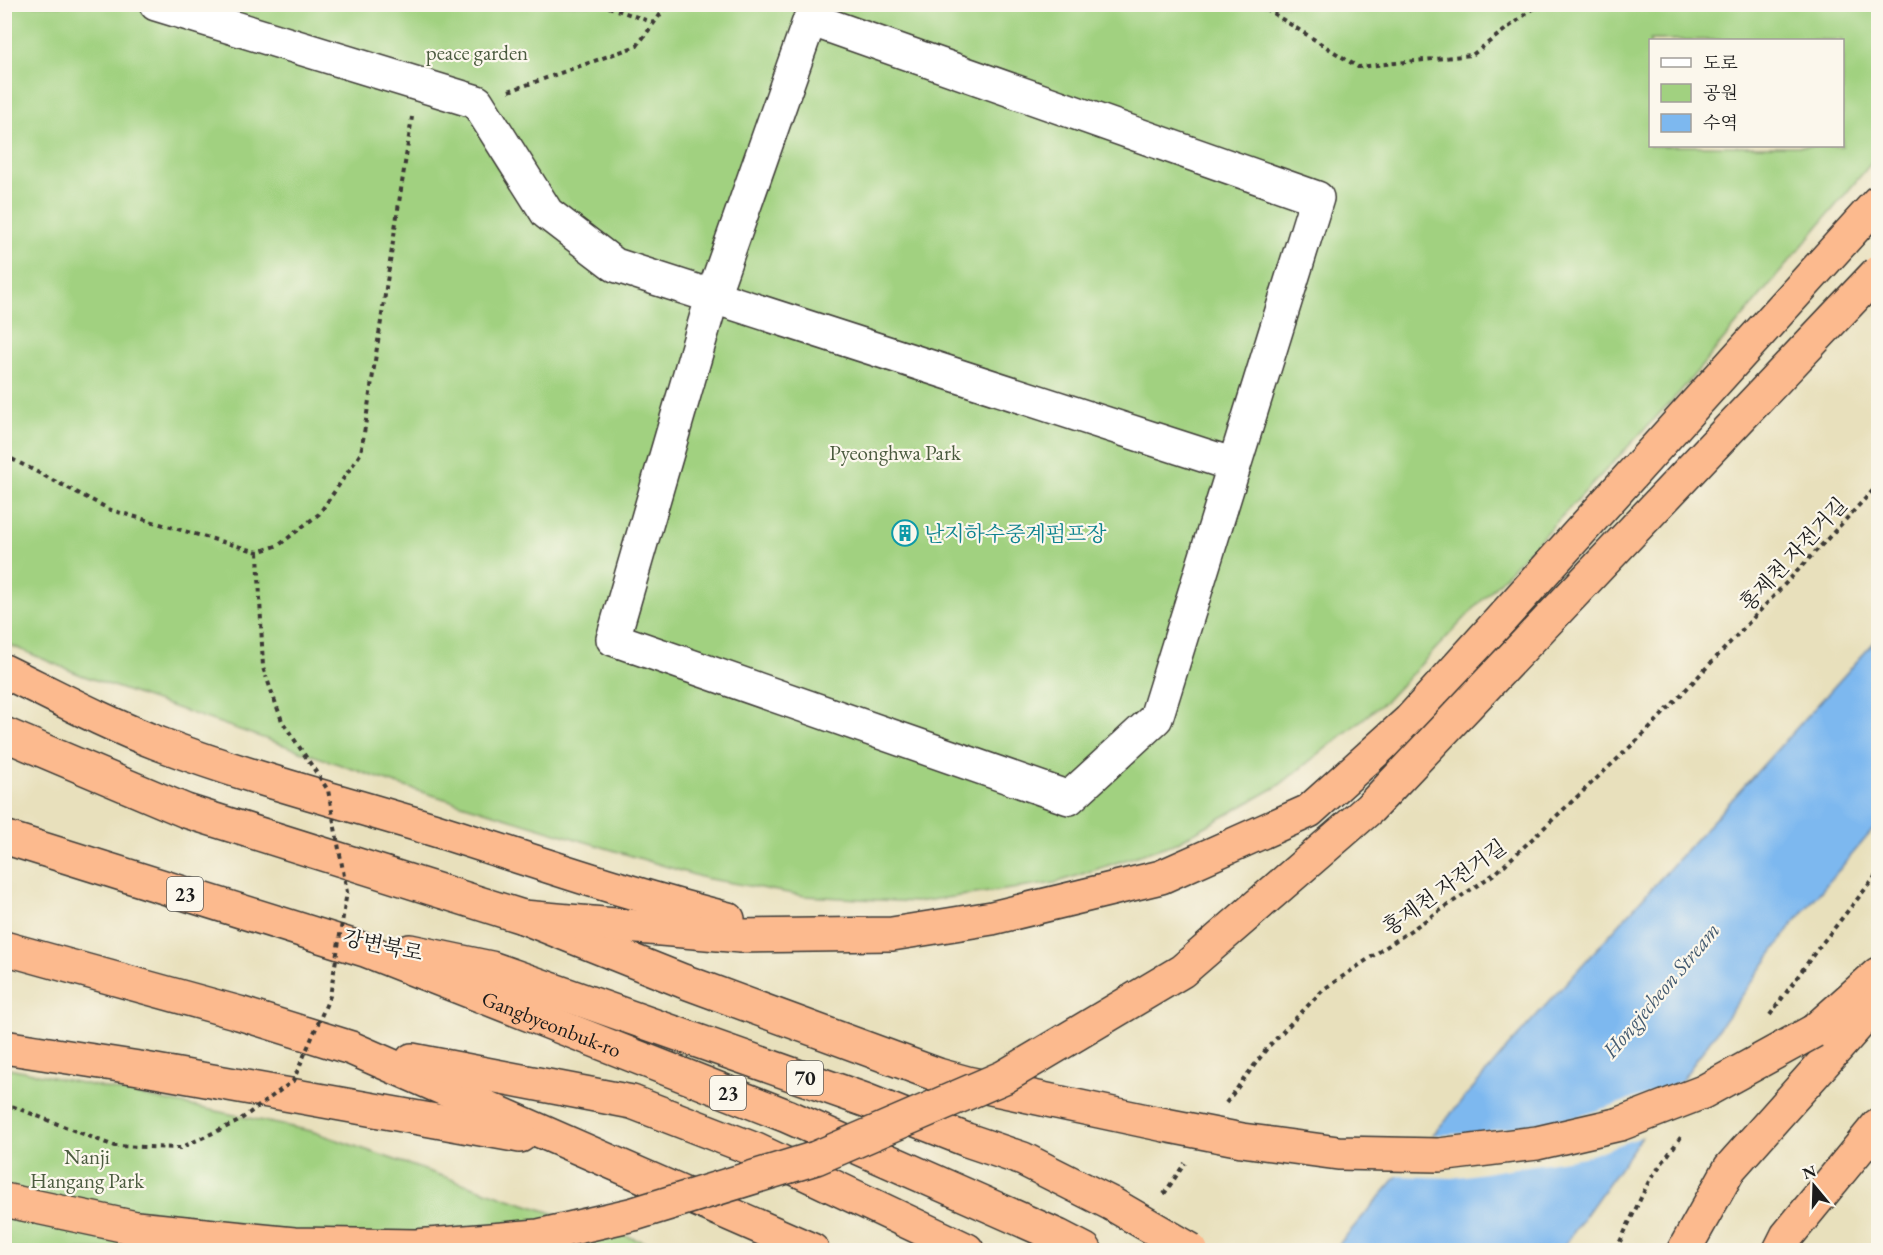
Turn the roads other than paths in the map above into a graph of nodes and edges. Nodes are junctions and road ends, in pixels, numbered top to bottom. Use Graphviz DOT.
graph roads {
  1 [pos="156,4"];
  2 [pos="1878,202"];
  3 [pos="1878,272"];
  4 [pos="712,298"];
  5 [pos="1234,465"];
  6 [pos="4,671"];
  7 [pos="4,734"];
  8 [pos="4,837"];
  9 [pos="523,918"];
  10 [pos="275,922"];
  11 [pos="892,934"];
  12 [pos="4,948"];
  13 [pos="1878,974"];
  14 [pos="1878,1002"];
  15 [pos="4,1047"];
  16 [pos="351,1048"];
  17 [pos="1878,1125"];
  18 [pos="574,1145"];
  19 [pos="4,1200"];
  20 [pos="812,1251"];
  21 [pos="968,1251"];
  22 [pos="1085,1251"];
  23 [pos="1191,1251"];
  24 [pos="1684,1251"];
  25 [pos="1780,1251"];
  1 -- 4 [label="lane"];
  2 -- 11 [label="highway"];
  3 -- 19 [label="highway, bridge"];
  4 -- 5 [label="lane"];
  4 -- 5 [label="lane"];
  4 -- 5 [label="lane"];
  6 -- 11 [label="highway"];
  7 -- 9 [label="highway"];
  8 -- 10 [label="highway, Gangbyeonbuk-ro / 23"];
  9 -- 11 [label="highway"];
  9 -- 13 [label="highway, bridge"];
  10 -- 22 [label="highway, Gangbyeonbuk-ro / 23"];
  10 -- 23 [label="highway, 강변북로 / 70, bridge"];
  12 -- 16 [label="highway"];
  14 -- 24 [label="highway"];
  15 -- 18 [label="highway"];
  16 -- 18 [label="highway"];
  16 -- 21 [label="highway"];
  17 -- 25 [label="highway"];
  18 -- 20 [label="highway"];
}
